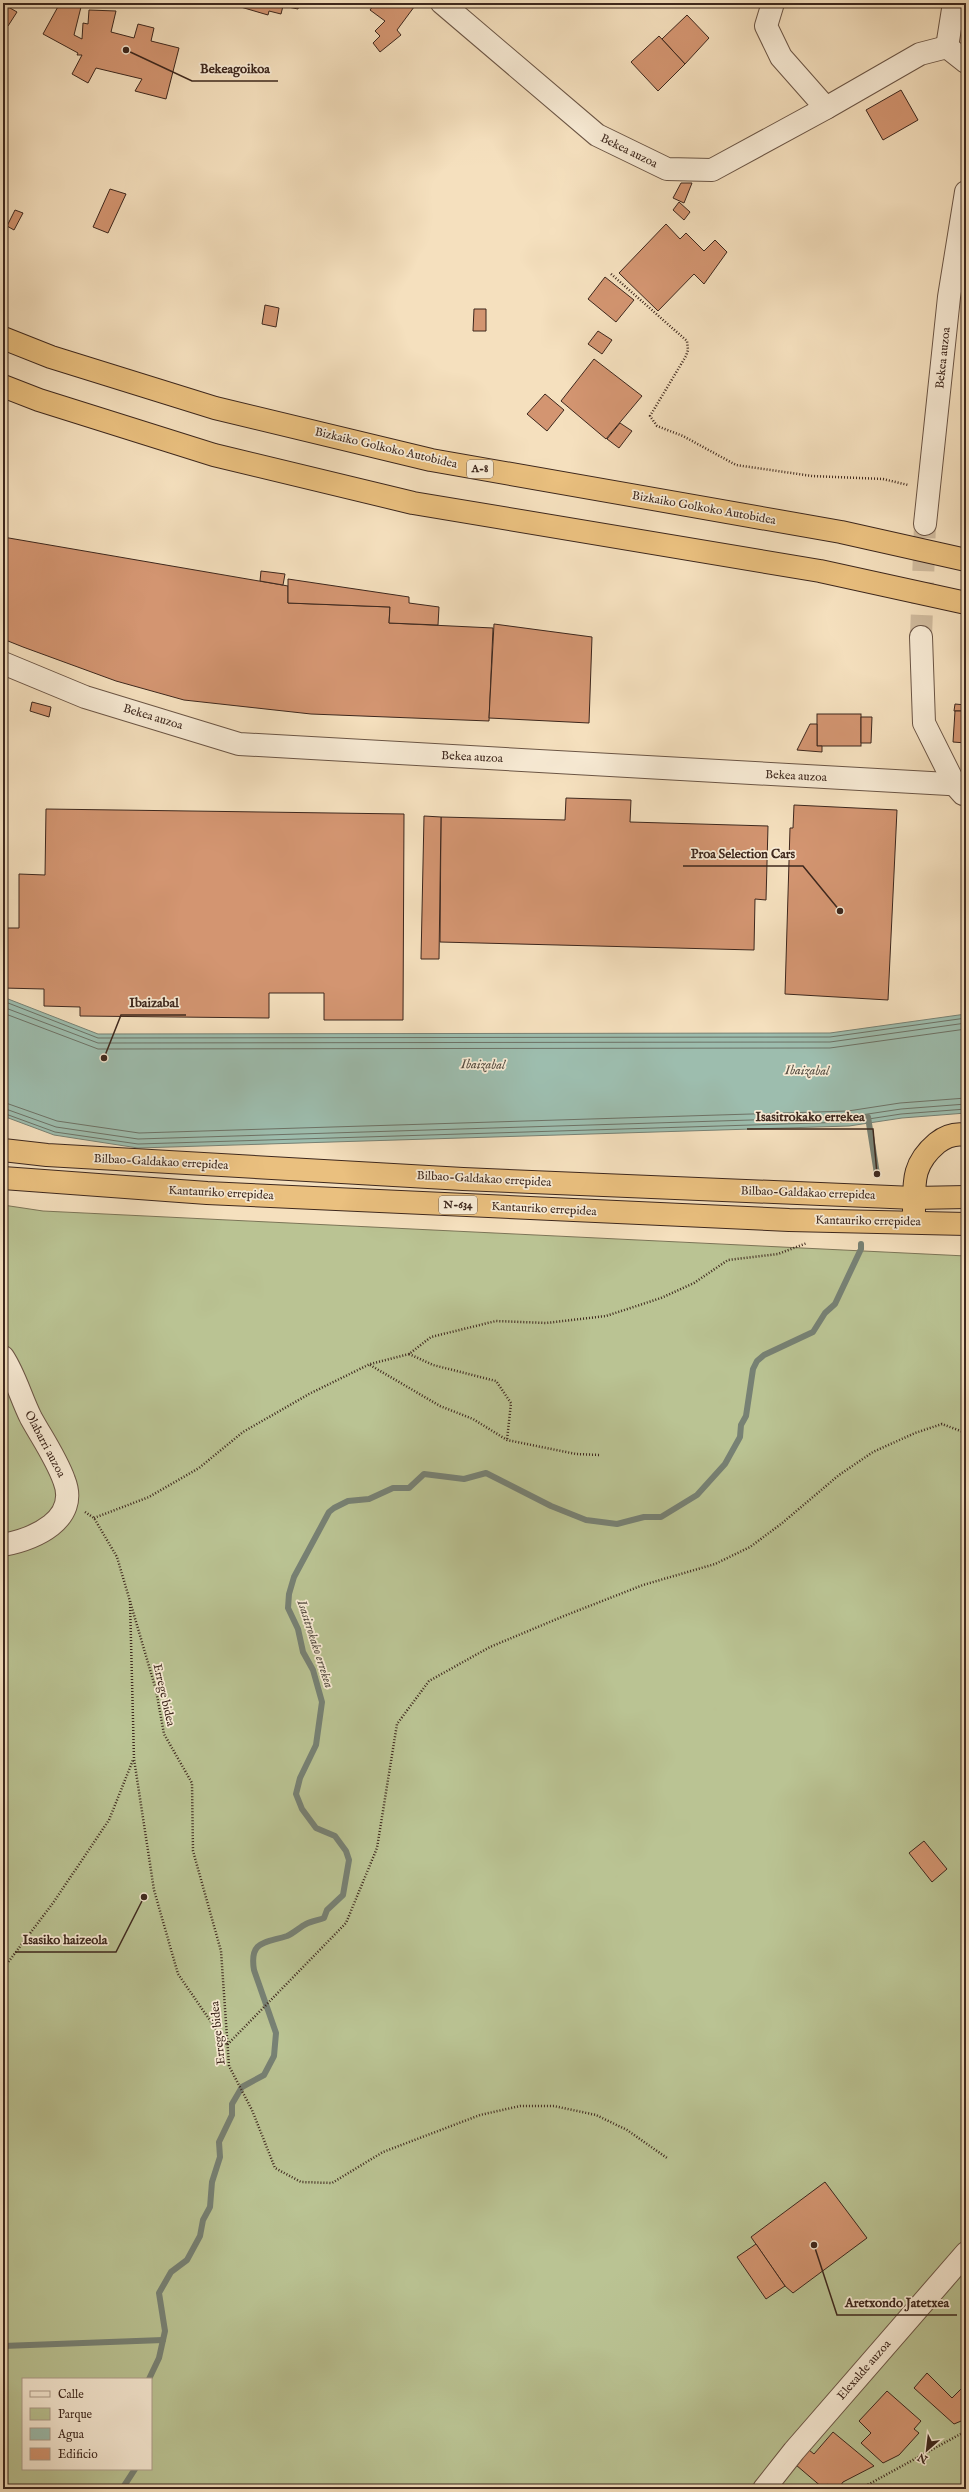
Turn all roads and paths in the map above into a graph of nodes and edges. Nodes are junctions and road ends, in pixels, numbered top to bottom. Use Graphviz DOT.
graph roads {
  1 [pos="442,3"];
  2 [pos="774,3"];
  3 [pos="954,3"];
  4 [pos="947,47"];
  5 [pos="966,62"];
  6 [pos="826,108"];
  7 [pos="966,192"];
  8 [pos="611,274"];
  9 [pos="3,338"];
  10 [pos="3,386"];
  11 [pos="928,494"];
  12 [pos="925,524"];
  13 [pos="966,560"];
  14 [pos="966,603"];
  15 [pos="921,638"];
  16 [pos="3,663"];
  17 [pos="962,789"];
  18 [pos="966,1135"];
  19 [pos="3,1150"];
  20 [pos="3,1178"];
  21 [pos="966,1197"];
  22 [pos="914,1198"];
  23 [pos="914,1222"];
  24 [pos="966,1224"];
  25 [pos="811,1242"];
  26 [pos="408,1354"];
  27 [pos="3,1357"];
  28 [pos="370,1364"];
  29 [pos="966,1433"];
  30 [pos="507,1440"];
  31 [pos="600,1455"];
  32 [pos="66,1501"];
  33 [pos="94,1518"];
  34 [pos="3,1545"];
  35 [pos="130,1601"];
  36 [pos="134,1759"];
  37 [pos="3,1969"];
  38 [pos="227,2045"];
  39 [pos="667,2158"];
  40 [pos="966,2253"];
  41 [pos="966,2431"];
  42 [pos="764,2489"];
  43 [pos="860,2489"];
  1 -- 6 [label="street, Bekea auzoa"];
  2 -- 6 [label="street"];
  3 -- 4 [label="street"];
  4 -- 5 [label="street"];
  4 -- 6 [label="street, Bekea auzoa"];
  7 -- 11 [label="street, Bekea auzoa"];
  8 -- 11 [label="path"];
  9 -- 13 [label="highway, Bizkaiko Golkoko Autobidea / A-8"];
  10 -- 14 [label="highway"];
  11 -- 12 [label="street, Bekea auzoa"];
  15 -- 17 [label="street, Bekea auzoa"];
  16 -- 17 [label="street, Bekea auzoa"];
  18 -- 22 [label="highway"];
  19 -- 22 [label="highway, Bilbao-Galdakao errepidea / N-634"];
  20 -- 23 [label="highway, Kantauriko errepidea / N-634"];
  21 -- 22 [label="highway, Bilbao-Galdakao errepidea / N-634"];
  22 -- 23 [label="highway"];
  23 -- 24 [label="highway, Kantauriko errepidea / N-634"];
  25 -- 26 [label="path"];
  26 -- 28 [label="path"];
  26 -- 30 [label="path"];
  27 -- 32 [label="street, Olabarri auzoa"];
  28 -- 30 [label="path"];
  28 -- 33 [label="path"];
  29 -- 38 [label="path"];
  30 -- 31 [label="path"];
  32 -- 33 [label="path, Errege bidea"];
  32 -- 34 [label="street, Olabarri auzoa"];
  33 -- 35 [label="path, Errege bidea"];
  35 -- 36 [label="path"];
  35 -- 38 [label="path, Errege bidea"];
  36 -- 37 [label="path"];
  36 -- 38 [label="path"];
  38 -- 39 [label="path, Errege bidea"];
  40 -- 42 [label="street, Elexalde auzoa"];
  41 -- 43 [label="path"];
}
